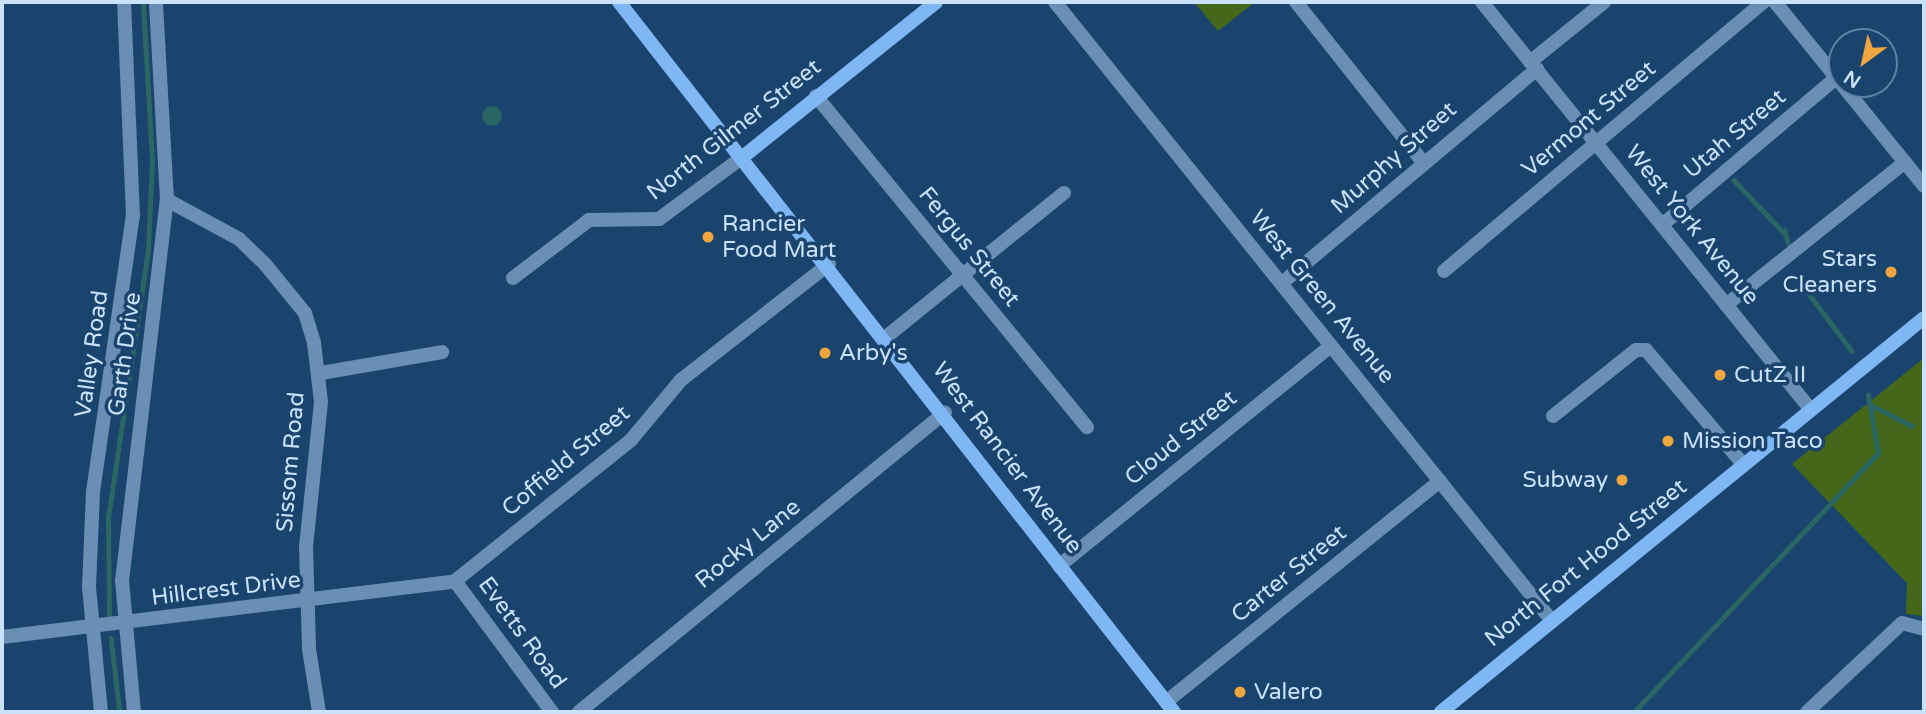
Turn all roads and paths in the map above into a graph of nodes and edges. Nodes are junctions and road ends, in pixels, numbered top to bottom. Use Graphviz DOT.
graph roads {
  1 [pos="124,2"];
  2 [pos="156,2"];
  3 [pos="619,2"];
  4 [pos="936,2"];
  5 [pos="1055,2"];
  6 [pos="1296,2"];
  7 [pos="1482,2"];
  8 [pos="1604,2"];
  9 [pos="1764,2"];
  10 [pos="1775,2"];
  11 [pos="1534,66"];
  12 [pos="1828,68"];
  13 [pos="1828,85"];
  14 [pos="816,96"];
  15 [pos="1852,98"];
  16 [pos="1596,142"];
  17 [pos="744,156"];
  18 [pos="1422,161"];
  19 [pos="1905,162"];
  20 [pos="1924,186"];
  21 [pos="1064,193"];
  22 [pos="167,200"];
  23 [pos="1662,225"];
  24 [pos="830,264"];
  25 [pos="1444,271"];
  26 [pos="962,274"];
  27 [pos="513,278"];
  28 [pos="1282,283"];
  29 [pos="1726,305"];
  30 [pos="1924,318"];
  31 [pos="886,337"];
  32 [pos="1331,346"];
  33 [pos="442,352"];
  34 [pos="321,373"];
  35 [pos="1811,410"];
  36 [pos="945,411"];
  37 [pos="1553,416"];
  38 [pos="1087,427"];
  39 [pos="1743,464"];
  40 [pos="1440,481"];
  41 [pos="1059,566"];
  42 [pos="455,581"];
  43 [pos="308,603"];
  44 [pos="1552,621"];
  45 [pos="125,625"];
  46 [pos="90,629"];
  47 [pos="1924,629"];
  48 [pos="2,637"];
  49 [pos="1170,707"];
  50 [pos="101,712"];
  51 [pos="134,712"];
  52 [pos="319,712"];
  53 [pos="552,712"];
  54 [pos="579,712"];
  55 [pos="1441,712"];
  56 [pos="1807,712"];
  1 -- 46 [label="street, Valley Road"];
  2 -- 22 [label="street, Garth Drive"];
  3 -- 17 [label="main road, West Rancier Avenue"];
  4 -- 14 [label="main road, North Gilmer Street"];
  5 -- 28 [label="street, West Green Avenue"];
  6 -- 18 [label="street"];
  7 -- 11 [label="street, West York Avenue"];
  8 -- 11 [label="street, Murphy Street"];
  9 -- 16 [label="street, Vermont Street"];
  10 -- 12 [label="street"];
  11 -- 16 [label="street, West York Avenue"];
  11 -- 18 [label="street, Murphy Street"];
  13 -- 23 [label="street, Utah Street"];
  14 -- 17 [label="main road, North Gilmer Street"];
  14 -- 26 [label="street, Fergus Street"];
  15 -- 19 [label="street"];
  16 -- 23 [label="street, West York Avenue"];
  16 -- 25 [label="street, Vermont Street"];
  17 -- 24 [label="main road, West Rancier Avenue"];
  17 -- 27 [label="street, North Gilmer Street"];
  18 -- 28 [label="street, Murphy Street"];
  19 -- 20 [label="street"];
  19 -- 29 [label="street"];
  21 -- 26 [label="street"];
  22 -- 34 [label="street, Sissom Road"];
  22 -- 45 [label="street, Garth Drive"];
  23 -- 29 [label="street, West York Avenue"];
  24 -- 31 [label="main road, West Rancier Avenue"];
  24 -- 42 [label="street, Coffield Street"];
  26 -- 31 [label="street"];
  26 -- 38 [label="street, Fergus Street"];
  28 -- 32 [label="street, West Green Avenue"];
  29 -- 35 [label="street, West York Avenue"];
  30 -- 35 [label="main road, North Fort Hood Street"];
  31 -- 36 [label="main road, West Rancier Avenue"];
  32 -- 40 [label="street, West Green Avenue"];
  32 -- 41 [label="street, Cloud Street"];
  33 -- 34 [label="street"];
  34 -- 43 [label="street, Sissom Road"];
  35 -- 39 [label="main road, North Fort Hood Street"];
  36 -- 41 [label="main road, West Rancier Avenue"];
  36 -- 54 [label="street, Rocky Lane"];
  37 -- 39 [label="street"];
  39 -- 44 [label="main road, North Fort Hood Street"];
  40 -- 44 [label="street, West Green Avenue"];
  40 -- 49 [label="street, Carter Street"];
  41 -- 49 [label="main road, West Rancier Avenue"];
  42 -- 43 [label="street, Hillcrest Drive"];
  42 -- 53 [label="street, Evetts Road"];
  43 -- 45 [label="street, Hillcrest Drive"];
  43 -- 52 [label="street, Sissom Road"];
  44 -- 55 [label="main road, North Fort Hood Street"];
  45 -- 46 [label="street, Hillcrest Drive"];
  45 -- 51 [label="street, Garth Drive"];
  46 -- 48 [label="street, Hillcrest Drive"];
  46 -- 50 [label="street, Valley Road"];
  47 -- 56 [label="street"];
}
